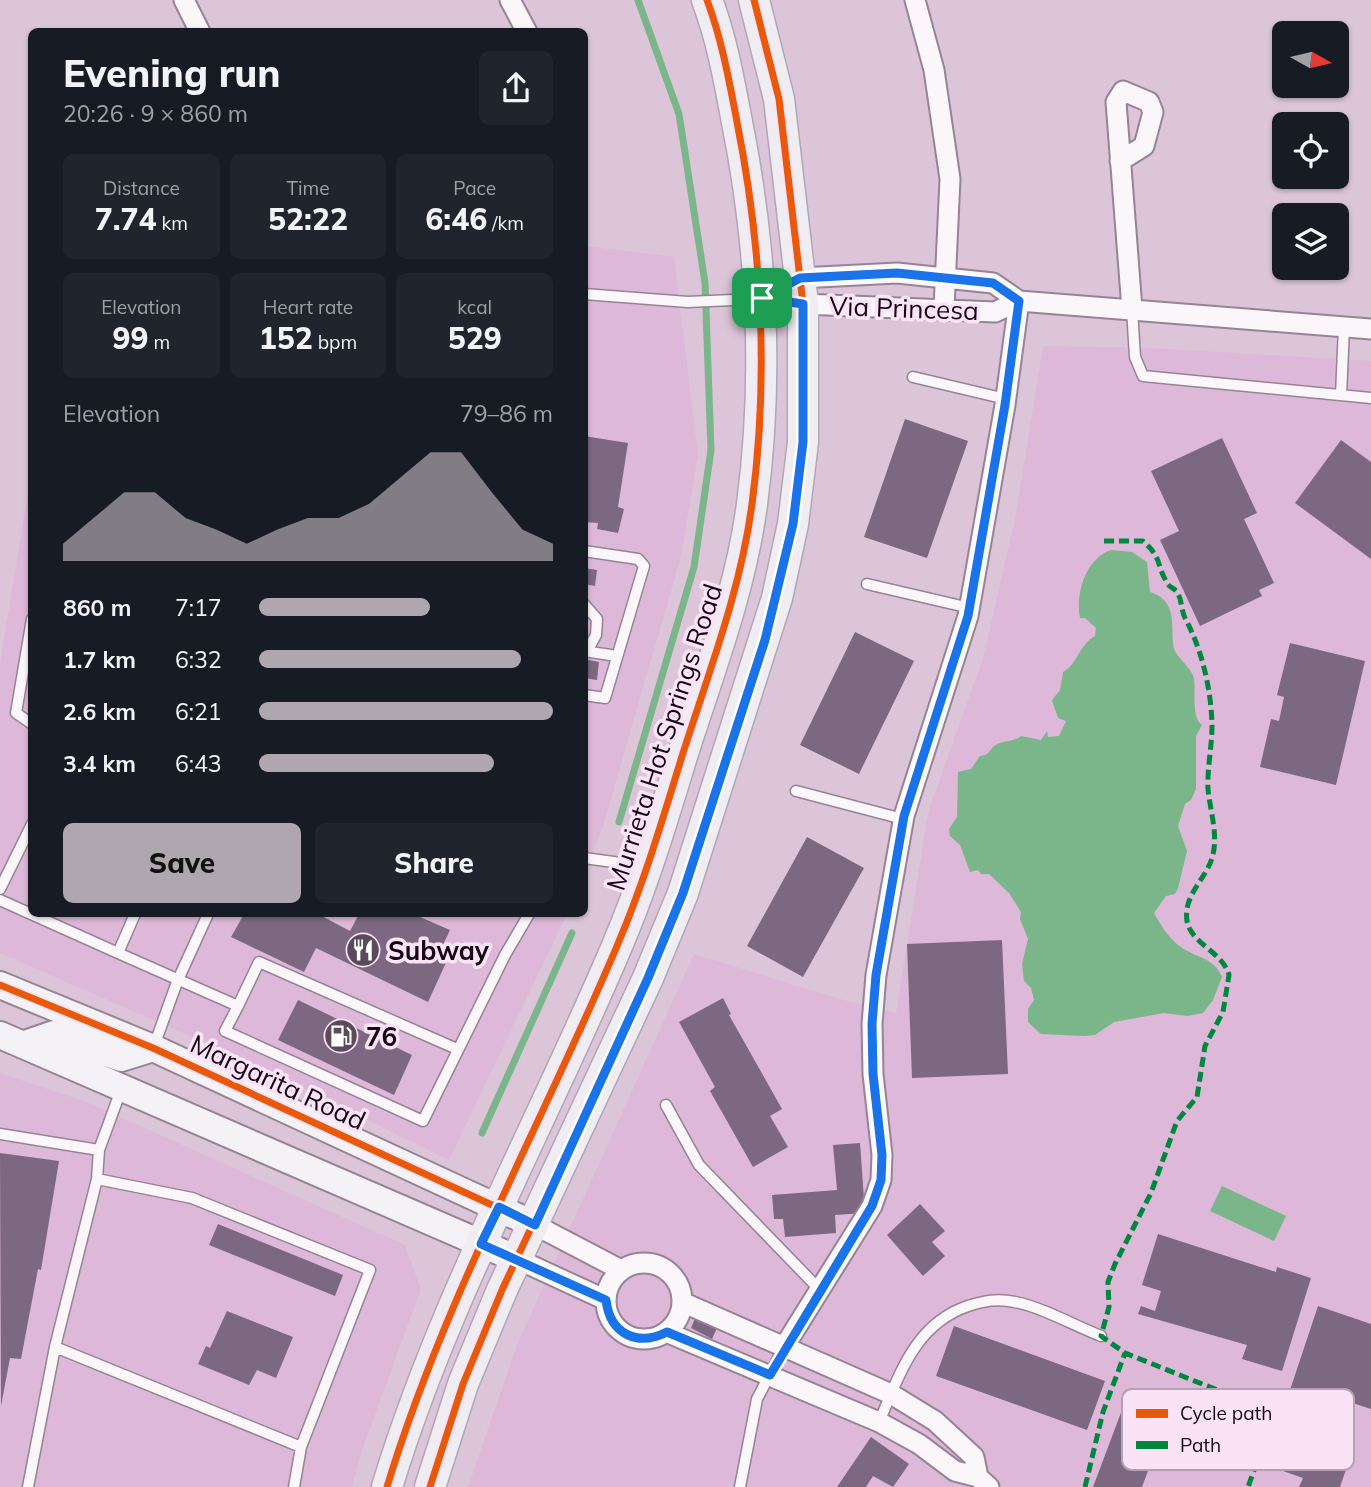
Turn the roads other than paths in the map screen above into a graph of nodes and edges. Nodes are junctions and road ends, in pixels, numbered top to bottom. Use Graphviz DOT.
graph roads {
  1 [pos="184,0"];
  2 [pos="510,0"];
  3 [pos="707,0"];
  4 [pos="754,0"];
  5 [pos="915,0"];
  6 [pos="198,28"];
  7 [pos="525,28"];
  8 [pos="1120,161"];
  9 [pos="947,276"];
  10 [pos="802,291"];
  11 [pos="588,293"];
  12 [pos="762,298"];
  13 [pos="1019,301"];
  14 [pos="944,308"];
  15 [pos="1132,309"];
  16 [pos="1344,327"];
  17 [pos="1371,329"];
  18 [pos="913,377"];
  19 [pos="1341,396"];
  20 [pos="1371,398"];
  21 [pos="1006,399"];
  22 [pos="588,552"];
  23 [pos="867,584"];
  24 [pos="970,608"];
  25 [pos="588,609"];
  26 [pos="28,642"];
  27 [pos="588,648"];
  28 [pos="588,651"];
  29 [pos="618,656"];
  30 [pos="588,696"];
  31 [pos="28,721"];
  32 [pos="796,791"];
  33 [pos="903,819"];
  34 [pos="28,832"];
  35 [pos="588,859"];
  36 [pos="647,866"];
  37 [pos="0,889"];
  38 [pos="0,900"];
  39 [pos="28,913"];
  40 [pos="38,917"];
  41 [pos="134,917"];
  42 [pos="207,917"];
  43 [pos="528,917"];
  44 [pos="118,953"];
  45 [pos="177,982"];
  46 [pos="0,985"];
  47 [pos="238,1006"];
  48 [pos="0,1035"];
  49 [pos="25,1044"];
  50 [pos="153,1048"];
  51 [pos="457,1049"];
  52 [pos="122,1086"];
  53 [pos="666,1105"];
  54 [pos="0,1134"];
  55 [pos="99,1150"];
  56 [pos="97,1179"];
  57 [pos="499,1207"];
  58 [pos="535,1225"];
  59 [pos="481,1244"];
  60 [pos="517,1259"];
  61 [pos="621,1270"];
  62 [pos="821,1291"];
  63 [pos="606,1300"];
  64 [pos="682,1302"];
  65 [pos="667,1332"];
  66 [pos="1101,1336"];
  67 [pos="55,1347"];
  68 [pos="784,1347"];
  69 [pos="770,1375"];
  70 [pos="891,1394"];
  71 [pos="879,1422"];
  72 [pos="301,1447"];
  73 [pos="984,1482"];
  74 [pos="28,1487"];
  75 [pos="294,1487"];
  76 [pos="387,1487"];
  77 [pos="430,1487"];
  78 [pos="740,1487"];
  1 -- 6 [label="street"];
  2 -- 7 [label="street"];
  3 -- 12 [label="main road, Murrieta Hot Springs Road"];
  4 -- 10 [label="main road"];
  5 -- 9 [label="street"];
  8 -- 15 [label="street"];
  9 -- 10 [label="street, Via Princesa"];
  9 -- 13 [label="street, Via Princesa"];
  9 -- 14 [label="street"];
  10 -- 12 [label="street, Via Princesa"];
  10 -- 14 [label="street, Via Princesa"];
  10 -- 58 [label="main road"];
  11 -- 12 [label="lane"];
  12 -- 36 [label="main road, Murrieta Hot Springs Road"];
  13 -- 14 [label="street, Via Princesa"];
  13 -- 15 [label="street, Via Princesa"];
  13 -- 21 [label="street"];
  15 -- 16 [label="street, Via Princesa"];
  15 -- 19 [label="lane"];
  16 -- 17 [label="street, Via Princesa"];
  16 -- 19 [label="lane"];
  18 -- 21 [label="lane"];
  19 -- 20 [label="lane"];
  21 -- 24 [label="street"];
  22 -- 29 [label="lane"];
  23 -- 24 [label="lane"];
  24 -- 33 [label="street"];
  25 -- 27 [label="lane"];
  26 -- 31 [label="lane"];
  28 -- 29 [label="lane"];
  29 -- 30 [label="lane"];
  32 -- 33 [label="lane"];
  33 -- 62 [label="street"];
  34 -- 37 [label="lane"];
  35 -- 36 [label="lane"];
  36 -- 57 [label="main road, Murrieta Hot Springs Road"];
  38 -- 39 [label="lane"];
  40 -- 44 [label="lane"];
  41 -- 44 [label="lane"];
  42 -- 45 [label="lane"];
  43 -- 51 [label="lane"];
  44 -- 45 [label="lane"];
  45 -- 47 [label="lane"];
  45 -- 50 [label="lane"];
  46 -- 50 [label="main road, Margarita Road"];
  47 -- 51 [label="lane"];
  47 -- 51 [label="lane"];
  48 -- 49 [label="main road"];
  49 -- 50 [label="main road"];
  49 -- 52 [label="main road"];
  50 -- 57 [label="main road, Margarita Road"];
  52 -- 55 [label="lane"];
  52 -- 59 [label="main road"];
  53 -- 62 [label="lane"];
  54 -- 55 [label="lane"];
  55 -- 56 [label="lane"];
  56 -- 67 [label="lane"];
  56 -- 72 [label="lane"];
  57 -- 58 [label="main road, Margarita Road"];
  57 -- 59 [label="main road, Murrieta Hot Springs Road"];
  58 -- 60 [label="main road"];
  58 -- 61 [label="street"];
  59 -- 60 [label="main road"];
  59 -- 76 [label="main road, Murrieta Hot Springs Road"];
  60 -- 63 [label="street"];
  60 -- 77 [label="main road"];
  61 -- 63 [label="street"];
  61 -- 64 [label="street"];
  62 -- 68 [label="street"];
  63 -- 65 [label="street"];
  64 -- 65 [label="street"];
  64 -- 68 [label="street"];
  65 -- 69 [label="street"];
  66 -- 70 [label="lane"];
  67 -- 72 [label="lane"];
  67 -- 74 [label="lane"];
  68 -- 69 [label="lane"];
  68 -- 70 [label="street"];
  69 -- 71 [label="street"];
  69 -- 78 [label="lane"];
  70 -- 71 [label="lane"];
  70 -- 73 [label="street"];
  71 -- 73 [label="street"];
  72 -- 75 [label="lane"];
}
